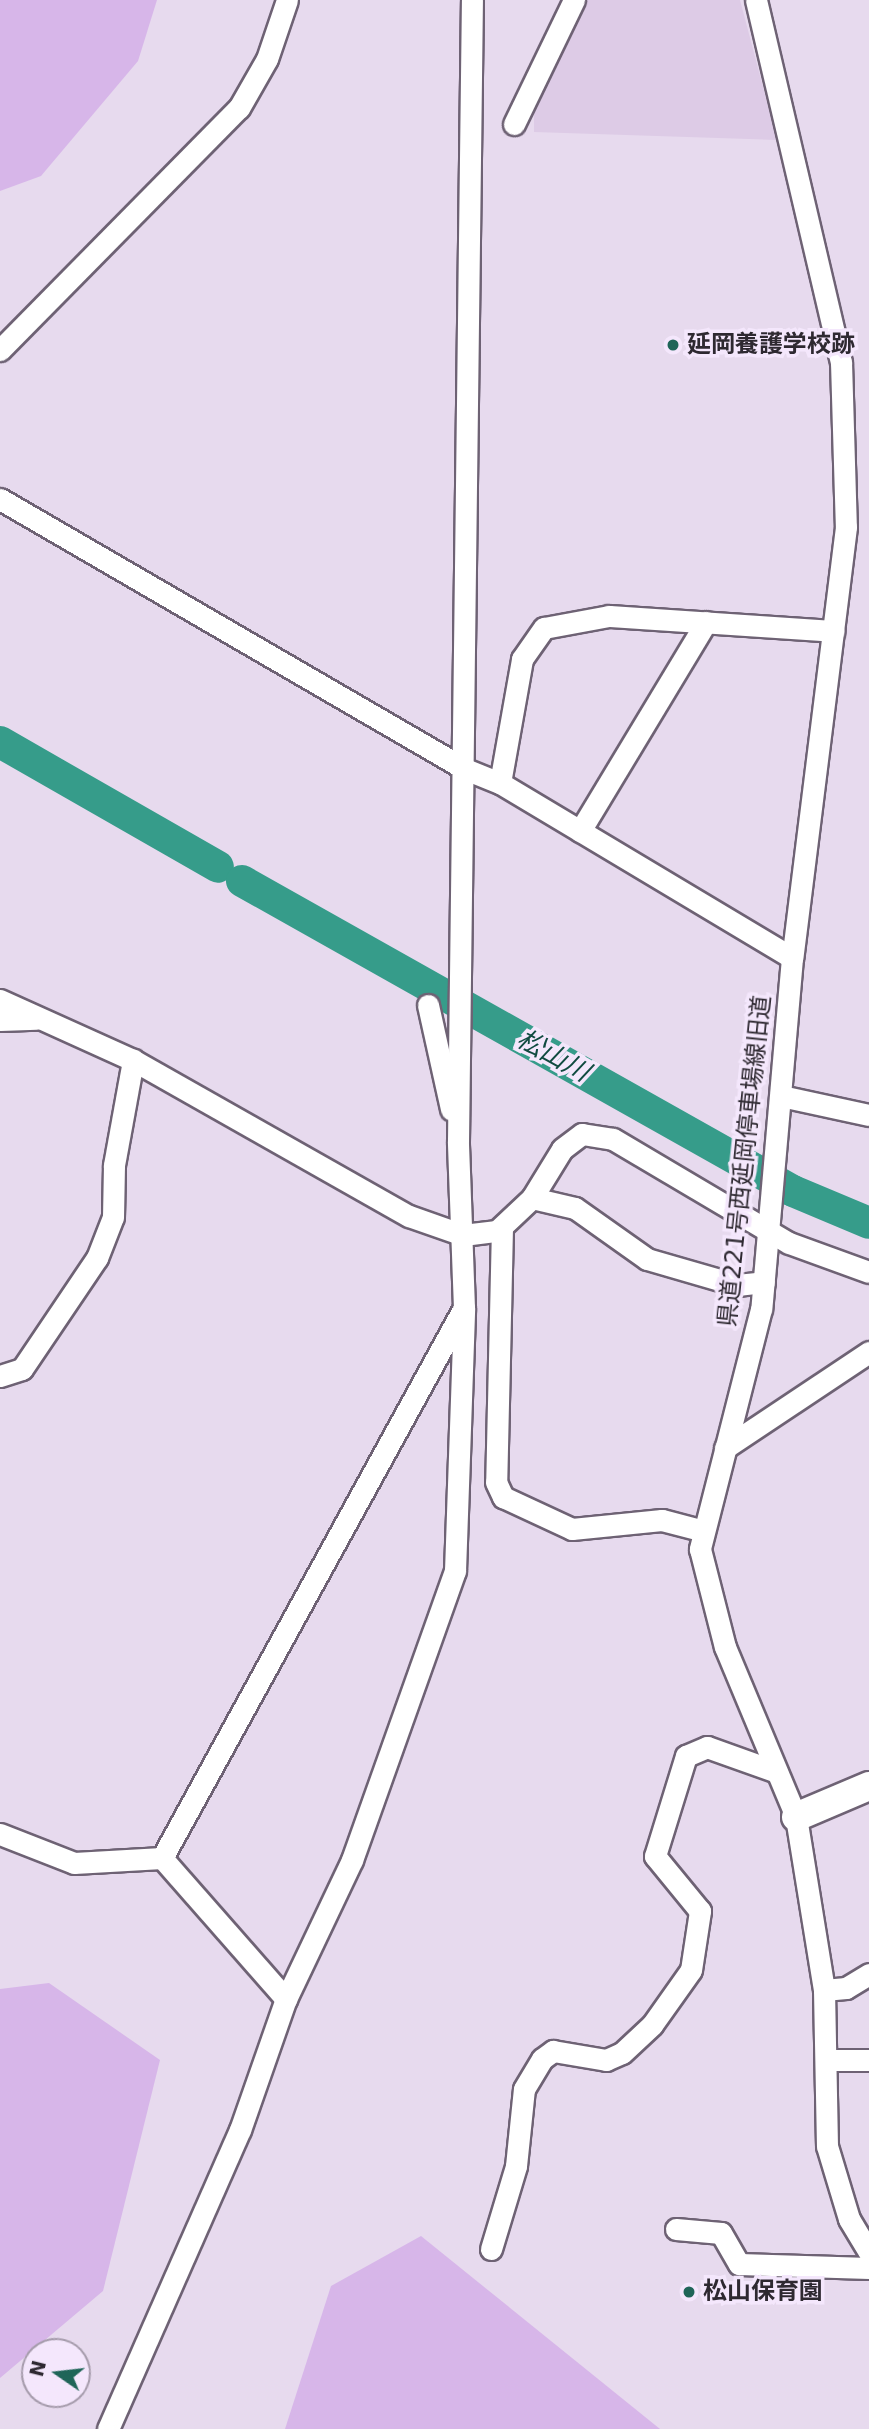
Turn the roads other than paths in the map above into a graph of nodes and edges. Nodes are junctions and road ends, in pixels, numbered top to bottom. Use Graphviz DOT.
graph roads {
  1 [pos="287,0"];
  2 [pos="472,0"];
  3 [pos="574,0"];
  4 [pos="755,0"];
  5 [pos="514,124"];
  6 [pos="0,350"];
  7 [pos="0,499"];
  8 [pos="706,622"];
  9 [pos="834,631"];
  10 [pos="465,769"];
  11 [pos="500,783"];
  12 [pos="580,831"];
  13 [pos="792,958"];
  14 [pos="0,1000"];
  15 [pos="428,1005"];
  16 [pos="41,1018"];
  17 [pos="0,1020"];
  18 [pos="133,1060"];
  19 [pos="781,1096"];
  20 [pos="869,1115"];
  21 [pos="458,1141"];
  22 [pos="532,1198"];
  23 [pos="768,1226"];
  24 [pos="502,1227"];
  25 [pos="463,1236"];
  26 [pos="869,1272"];
  27 [pos="764,1282"];
  28 [pos="464,1308"];
  29 [pos="869,1352"];
  30 [pos="0,1376"];
  31 [pos="725,1448"];
  32 [pos="704,1531"];
  33 [pos="777,1772"];
  34 [pos="869,1786"];
  35 [pos="796,1816"];
  36 [pos="0,1834"];
  37 [pos="162,1858"];
  38 [pos="869,1974"];
  39 [pos="824,1990"];
  40 [pos="286,1999"];
  41 [pos="825,2060"];
  42 [pos="869,2060"];
  43 [pos="676,2229"];
  44 [pos="491,2249"];
  45 [pos="869,2252"];
  46 [pos="869,2268"];
  47 [pos="108,2429"];
  1 -- 6 [label="street"];
  2 -- 10 [label="street"];
  3 -- 5 [label="street"];
  4 -- 9 [label="street, 県道221号西延岡停車場線旧道"];
  7 -- 10 [label="street"];
  8 -- 9 [label="street"];
  8 -- 11 [label="street"];
  8 -- 12 [label="street"];
  9 -- 13 [label="street, 県道221号西延岡停車場線旧道"];
  10 -- 11 [label="street"];
  10 -- 21 [label="street"];
  11 -- 12 [label="street"];
  12 -- 13 [label="street"];
  13 -- 19 [label="street, 県道221号西延岡停車場線旧道"];
  14 -- 16 [label="street"];
  15 -- 21 [label="street"];
  16 -- 17 [label="street"];
  16 -- 18 [label="street"];
  18 -- 25 [label="street"];
  18 -- 30 [label="street"];
  19 -- 20 [label="street"];
  19 -- 23 [label="street, 県道221号西延岡停車場線旧道"];
  21 -- 25 [label="street"];
  22 -- 23 [label="street"];
  22 -- 24 [label="street"];
  22 -- 27 [label="street"];
  23 -- 26 [label="street"];
  23 -- 27 [label="street, 県道221号西延岡停車場線旧道"];
  24 -- 25 [label="street"];
  24 -- 32 [label="street"];
  25 -- 28 [label="street"];
  27 -- 31 [label="street, 県道221号西延岡停車場線旧道"];
  28 -- 37 [label="street"];
  28 -- 40 [label="street"];
  29 -- 31 [label="street"];
  31 -- 32 [label="street, 県道221号西延岡停車場線旧道"];
  32 -- 33 [label="street, 県道221号西延岡停車場線旧道"];
  33 -- 35 [label="street, 県道221号西延岡停車場線旧道"];
  33 -- 44 [label="street"];
  34 -- 35 [label="street"];
  35 -- 39 [label="street, 県道221号西延岡停車場線旧道"];
  36 -- 37 [label="street"];
  37 -- 40 [label="street"];
  38 -- 39 [label="street"];
  39 -- 41 [label="street, 県道221号西延岡停車場線旧道"];
  40 -- 47 [label="street"];
  41 -- 42 [label="street"];
  41 -- 45 [label="street, 県道221号西延岡停車場線旧道"];
  43 -- 46 [label="street"];
}
